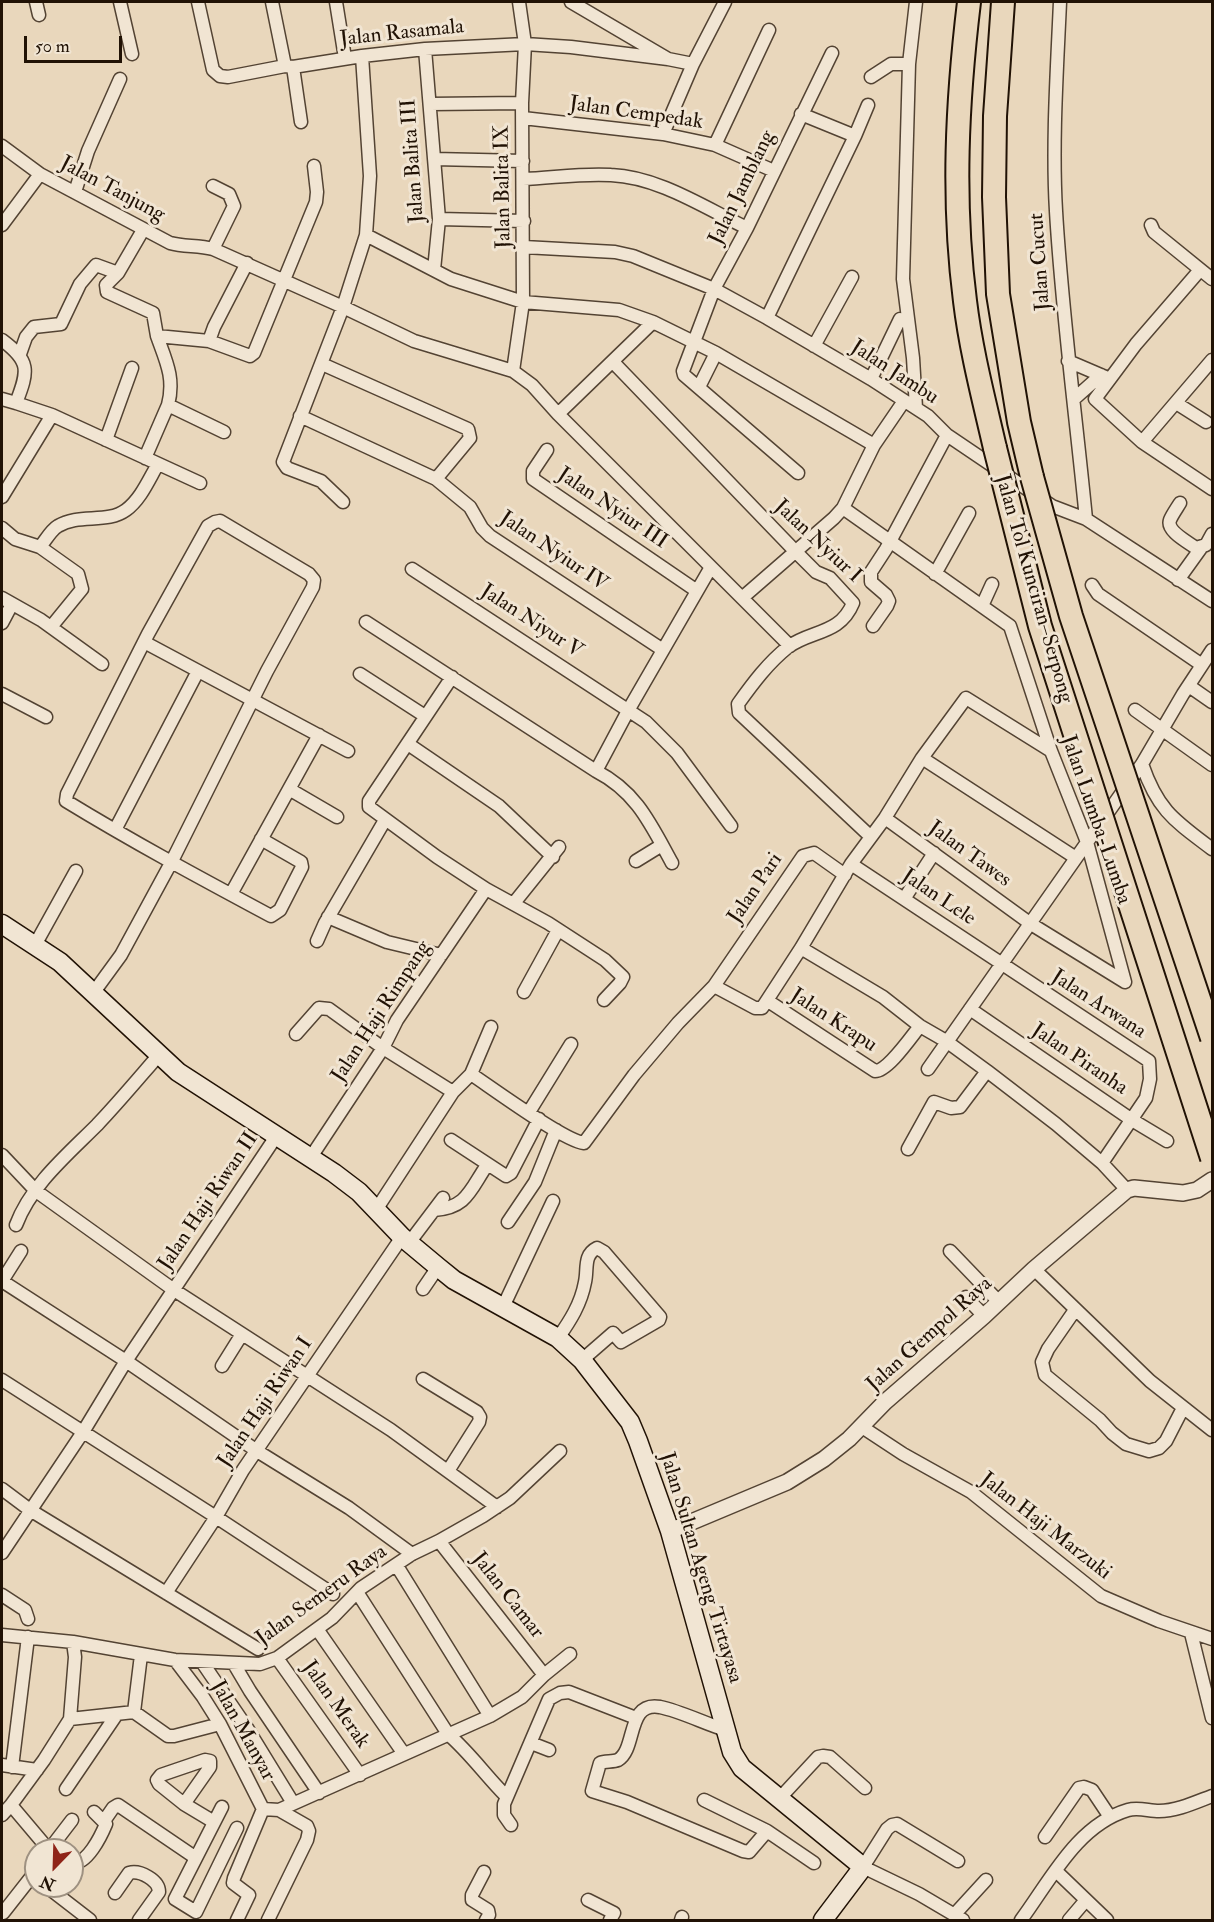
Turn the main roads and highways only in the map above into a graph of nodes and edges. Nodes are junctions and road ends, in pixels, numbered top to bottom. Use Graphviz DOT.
graph roads {
  1 [pos="969,2"];
  2 [pos="1003,2"];
  3 [pos="2,924"];
  4 [pos="1212,1038"];
  5 [pos="1212,1158"];
  6 [pos="823,1920"];
  1 -- 5 [label="highway, Jalan Tol Kunciran–Serpong, bridge"];
  2 -- 4 [label="highway, Jalan Tol Kunciran–Serpong, bridge"];
  3 -- 6 [label="main road, Jalan Sultan Ageng Tirtayasa"];
}
